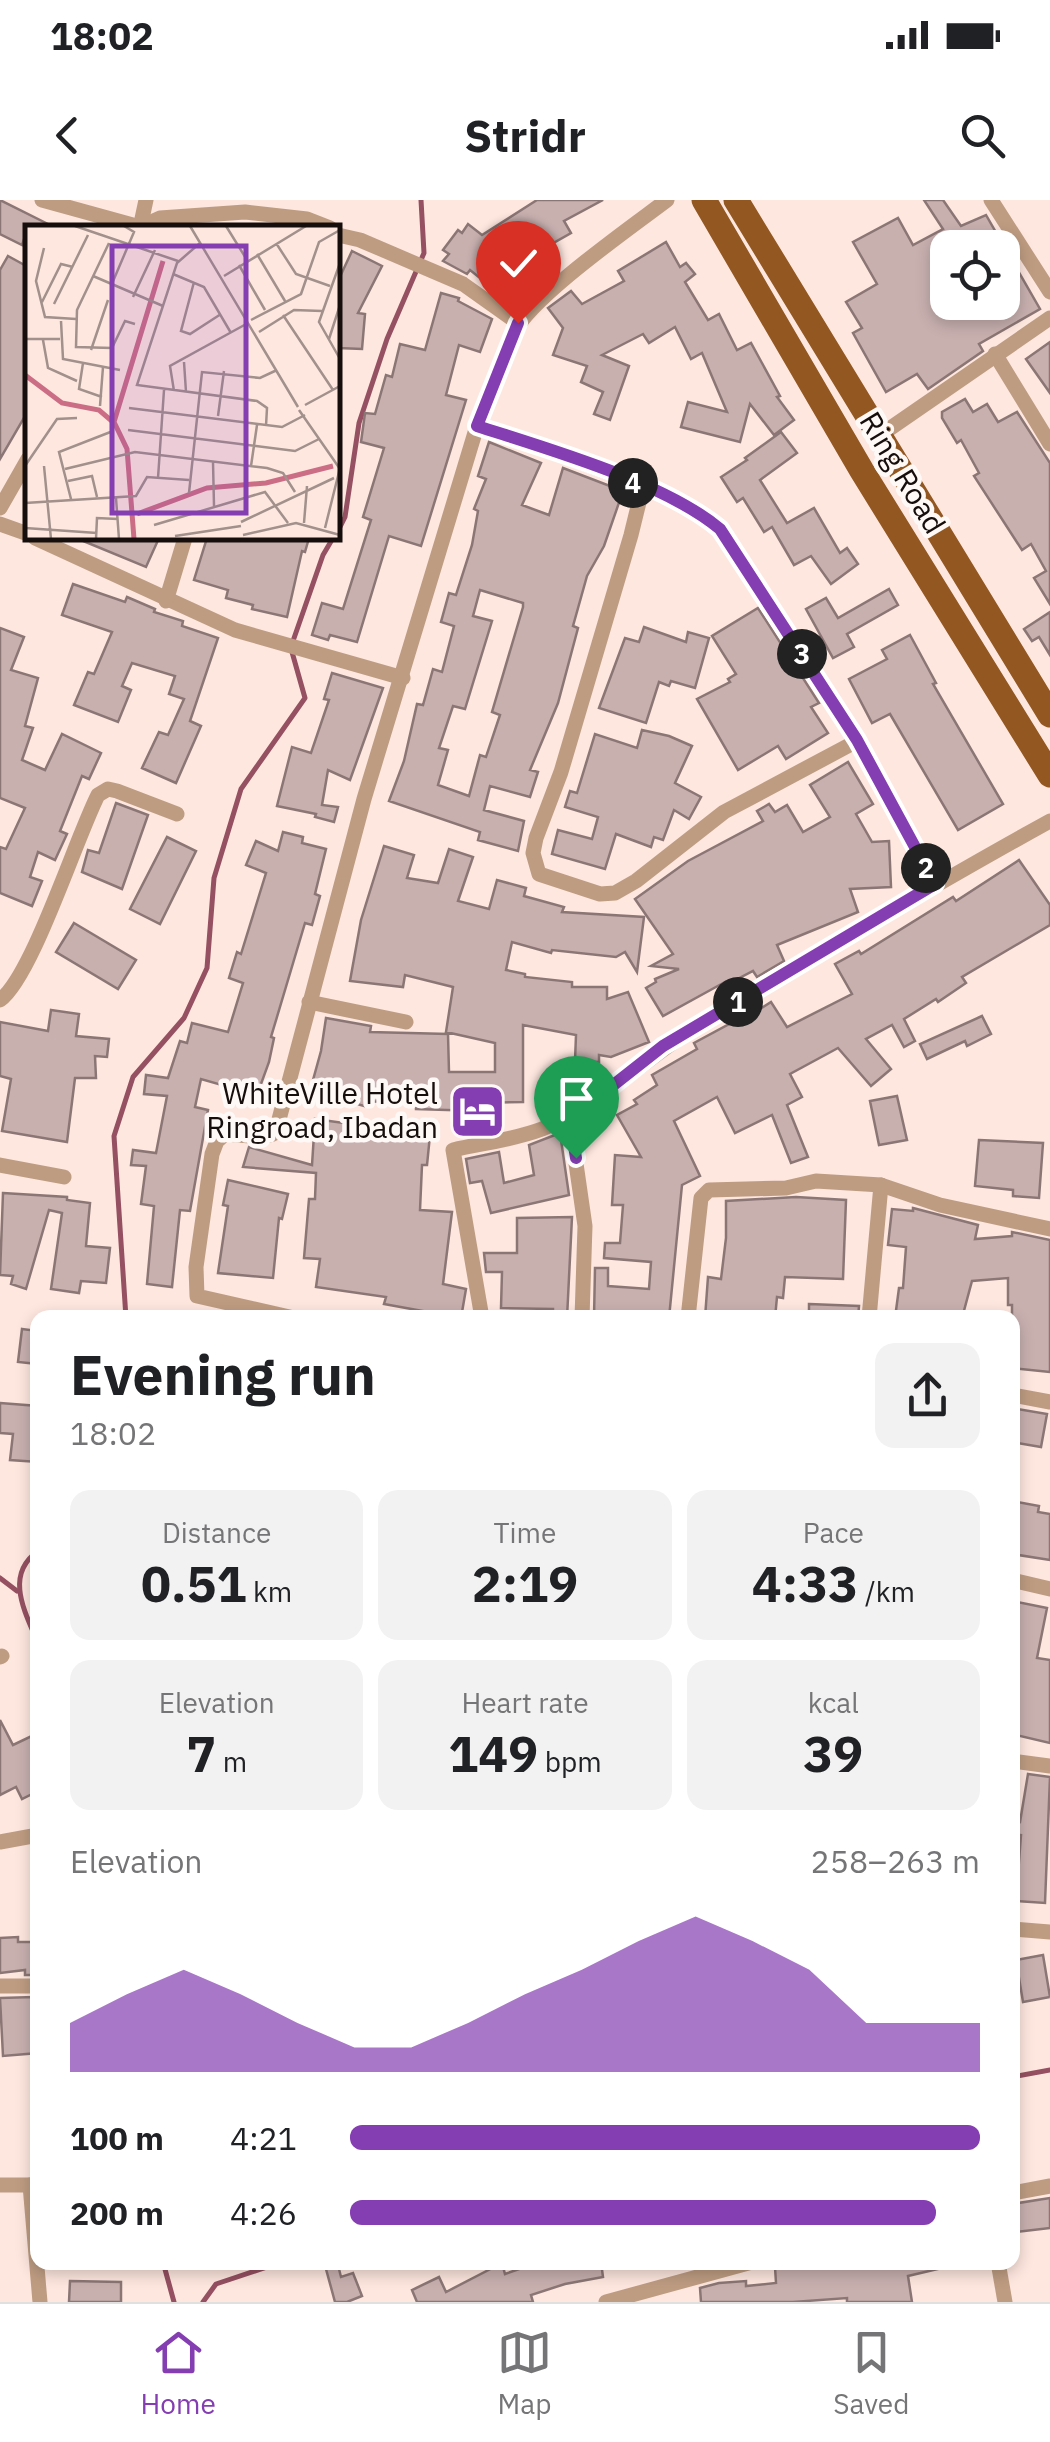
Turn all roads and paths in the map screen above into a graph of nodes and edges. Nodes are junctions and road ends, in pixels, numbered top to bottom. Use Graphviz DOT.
graph roads {
  1 [pos="42,200"];
  2 [pos="146,200"];
  3 [pos="667,200"];
  4 [pos="704,200"];
  5 [pos="736,200"];
  6 [pos="991,200"];
  7 [pos="133,225"];
  8 [pos="140,225"];
  9 [pos="144,225"];
  10 [pos="322,225"];
  11 [pos="340,235"];
  12 [pos="1050,292"];
  13 [pos="1050,318"];
  14 [pos="518,323"];
  15 [pos="995,354"];
  16 [pos="477,426"];
  17 [pos="879,436"];
  18 [pos="1050,444"];
  19 [pos="25,463"];
  20 [pos="643,486"];
  21 [pos="0,508"];
  22 [pos="0,524"];
  23 [pos="25,533"];
  24 [pos="39,540"];
  25 [pos="184,540"];
  26 [pos="166,601"];
  27 [pos="403,678"];
  28 [pos="1050,715"];
  29 [pos="857,740"];
  30 [pos="1050,775"];
  31 [pos="177,814"];
  32 [pos="1050,821"];
  33 [pos="935,884"];
  34 [pos="0,1000"];
  35 [pos="309,1002"];
  36 [pos="406,1022"];
  37 [pos="569,1115"];
  38 [pos="0,1165"];
  39 [pos="64,1177"];
  40 [pos="881,1184"];
  41 [pos="1050,1229"];
  42 [pos="251,1310"];
  43 [pos="481,1310"];
  44 [pos="582,1310"];
  45 [pos="689,1310"];
  46 [pos="870,1310"];
  47 [pos="1020,1396"];
  48 [pos="1050,1402"];
  49 [pos="1020,1582"];
  50 [pos="1050,1589"];
  51 [pos="1020,1761"];
  52 [pos="1050,1766"];
  53 [pos="30,1836"];
  54 [pos="0,1842"];
  55 [pos="1020,1930"];
  56 [pos="1050,1932"];
  57 [pos="0,1986"];
  58 [pos="30,1986"];
  59 [pos="0,2185"];
  60 [pos="30,2185"];
  61 [pos="1050,2186"];
  62 [pos="1020,2192"];
  63 [pos="38,2270"];
  64 [pos="723,2270"];
  65 [pos="999,2270"];
  66 [pos="40,2302"];
  67 [pos="606,2302"];
  68 [pos="1005,2302"];
  1 -- 7 [label="street"];
  2 -- 8 [label="street"];
  3 -- 14 [label="street"];
  4 -- 30 [label="main road, Ring Road"];
  5 -- 17 [label="main road, Ring Road"];
  6 -- 12 [label="street"];
  9 -- 10 [label="street"];
  11 -- 14 [label="street"];
  13 -- 15 [label="street"];
  14 -- 16 [label="street"];
  15 -- 17 [label="street"];
  15 -- 18 [label="street"];
  16 -- 20 [label="street"];
  16 -- 27 [label="street"];
  17 -- 28 [label="main road, Ring Road"];
  19 -- 21 [label="street"];
  20 -- 29 [label="street"];
  20 -- 29 [label="street"];
  22 -- 23 [label="street"];
  24 -- 26 [label="street"];
  25 -- 26 [label="street"];
  26 -- 27 [label="street"];
  27 -- 35 [label="street"];
  29 -- 33 [label="street"];
  31 -- 34 [label="street"];
  32 -- 33 [label="street"];
  33 -- 37 [label="street"];
  35 -- 36 [label="street"];
  35 -- 42 [label="street"];
  37 -- 43 [label="street"];
  37 -- 44 [label="street"];
  38 -- 39 [label="street"];
  40 -- 41 [label="street"];
  40 -- 45 [label="street"];
  40 -- 46 [label="street"];
  47 -- 48 [label="street"];
  49 -- 50 [label="street"];
  51 -- 52 [label="street"];
  53 -- 54 [label="street"];
  55 -- 56 [label="street"];
  57 -- 58 [label="street"];
  59 -- 60 [label="street"];
  61 -- 62 [label="street"];
  63 -- 66 [label="street"];
  64 -- 67 [label="street"];
  65 -- 68 [label="street"];
}
